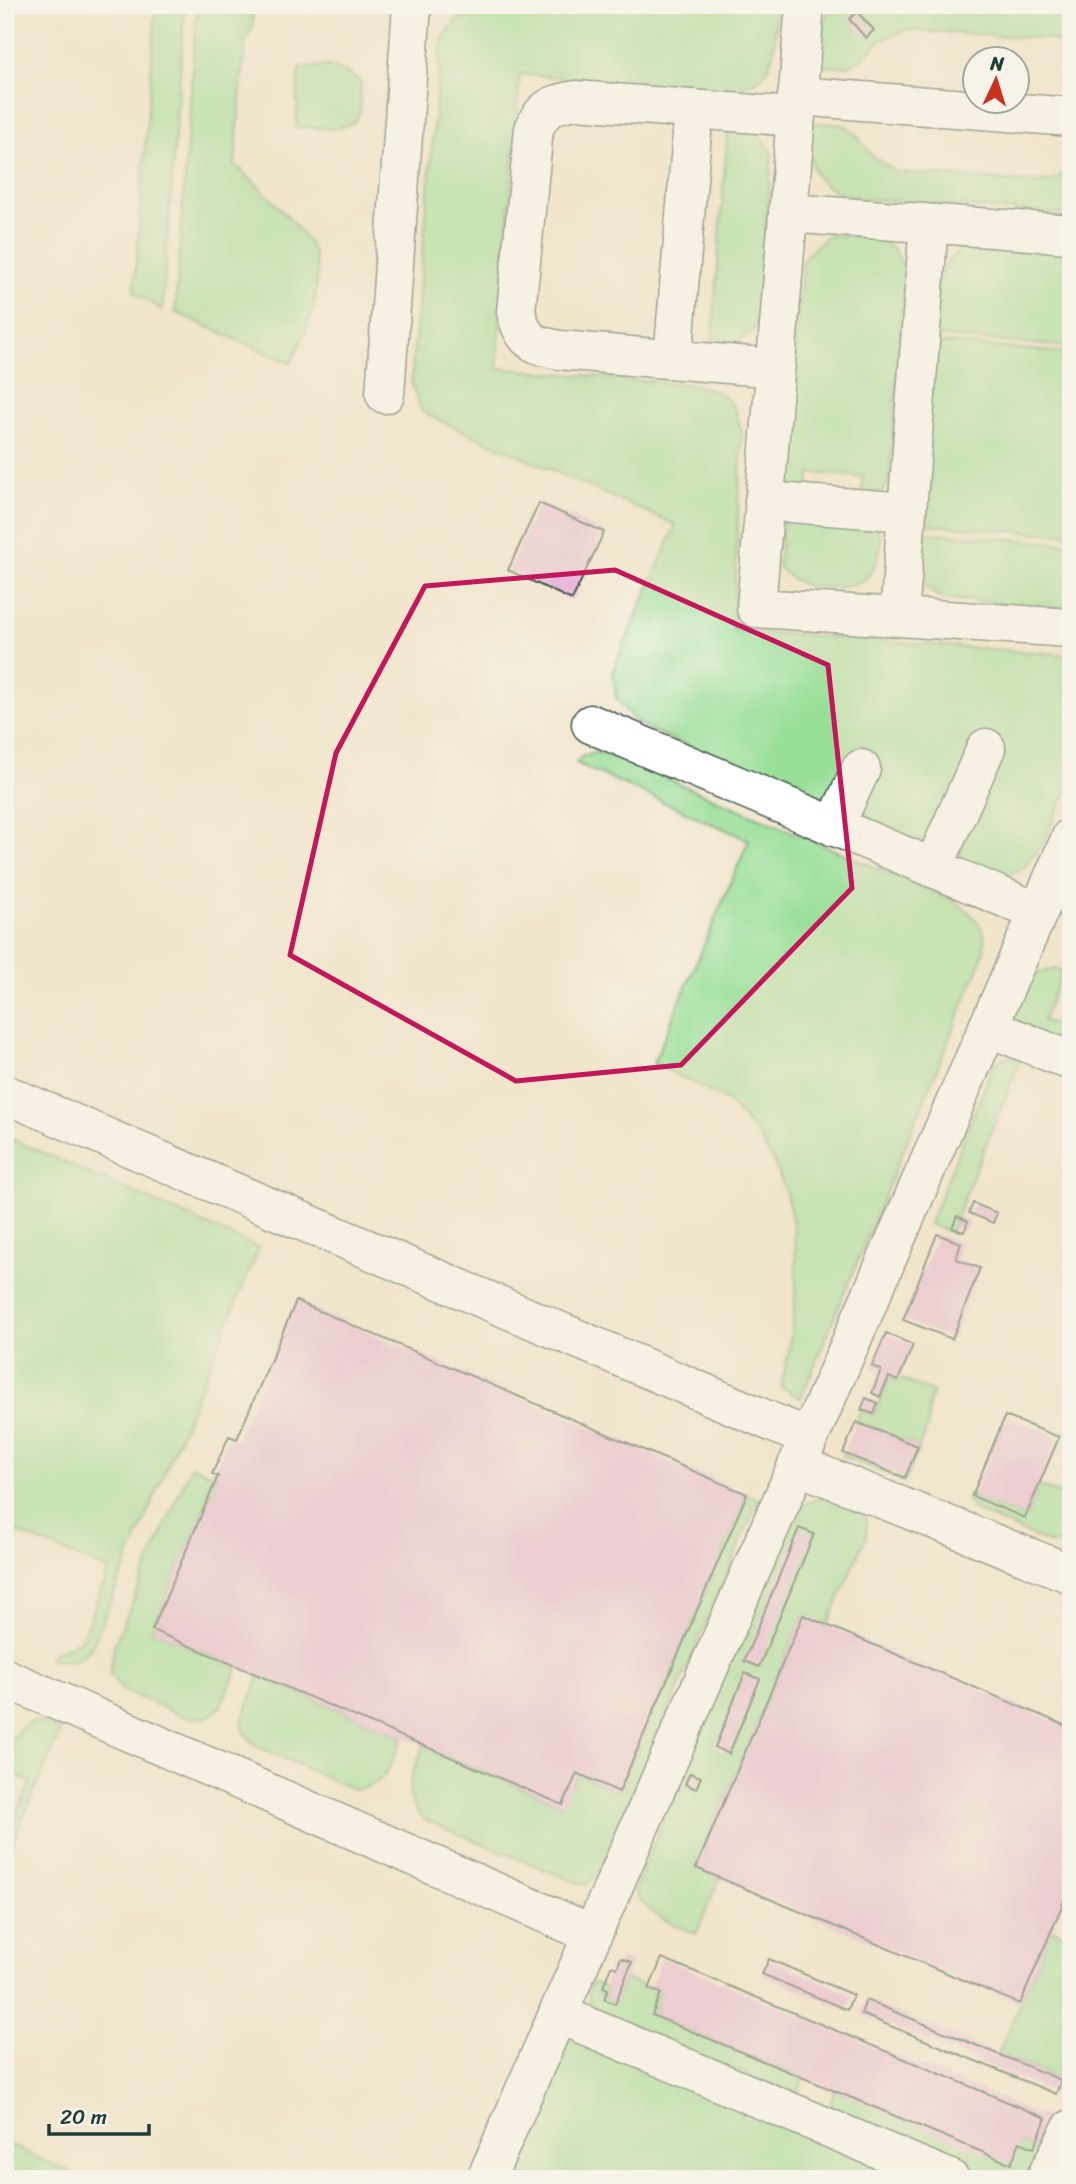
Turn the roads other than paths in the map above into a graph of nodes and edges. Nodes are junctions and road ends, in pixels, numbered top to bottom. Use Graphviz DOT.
graph roads {
  1 [pos="412,5"];
  2 [pos="805,5"];
  3 [pos="796,106"];
  4 [pos="694,109"];
  5 [pos="1071,117"];
  6 [pos="788,213"];
  7 [pos="929,223"];
  8 [pos="1071,234"];
  9 [pos="673,359"];
  10 [pos="775,368"];
  11 [pos="384,394"];
  12 [pos="764,501"];
  13 [pos="907,512"];
  14 [pos="898,617"];
  15 [pos="1071,628"];
  16 [pos="591,724"];
  17 [pos="986,748"];
  18 [pos="861,769"];
  19 [pos="834,827"];
  20 [pos="1071,836"];
  21 [pos="933,868"];
  22 [pos="1038,912"];
  23 [pos="988,1027"];
  24 [pos="1071,1061"];
  25 [pos="5,1094"];
  26 [pos="803,1451"];
  27 [pos="1071,1574"];
  28 [pos="5,1678"];
  29 [pos="592,1934"];
  30 [pos="558,2014"];
  31 [pos="1071,2129"];
  32 [pos="486,2179"];
  33 [pos="950,2179"];
  34 [pos="1045,2179"];
  1 -- 11 [label="lane"];
  2 -- 3 [label="lane"];
  3 -- 4 [label="lane"];
  3 -- 5 [label="lane"];
  3 -- 6 [label="lane"];
  4 -- 9 [label="lane"];
  4 -- 9 [label="lane"];
  6 -- 7 [label="lane"];
  6 -- 10 [label="lane"];
  7 -- 8 [label="lane"];
  7 -- 13 [label="lane"];
  9 -- 10 [label="lane"];
  10 -- 12 [label="lane"];
  12 -- 13 [label="lane"];
  12 -- 14 [label="lane"];
  13 -- 14 [label="lane"];
  14 -- 15 [label="lane"];
  16 -- 19 [label="lane"];
  17 -- 21 [label="lane"];
  18 -- 19 [label="lane"];
  19 -- 21 [label="lane"];
  20 -- 22 [label="lane"];
  21 -- 22 [label="lane"];
  22 -- 23 [label="lane"];
  23 -- 24 [label="lane"];
  23 -- 26 [label="lane"];
  25 -- 26 [label="lane"];
  26 -- 27 [label="lane"];
  26 -- 29 [label="lane"];
  28 -- 29 [label="lane"];
  29 -- 30 [label="lane"];
  30 -- 32 [label="lane"];
  30 -- 33 [label="lane"];
  31 -- 34 [label="lane"];
}
